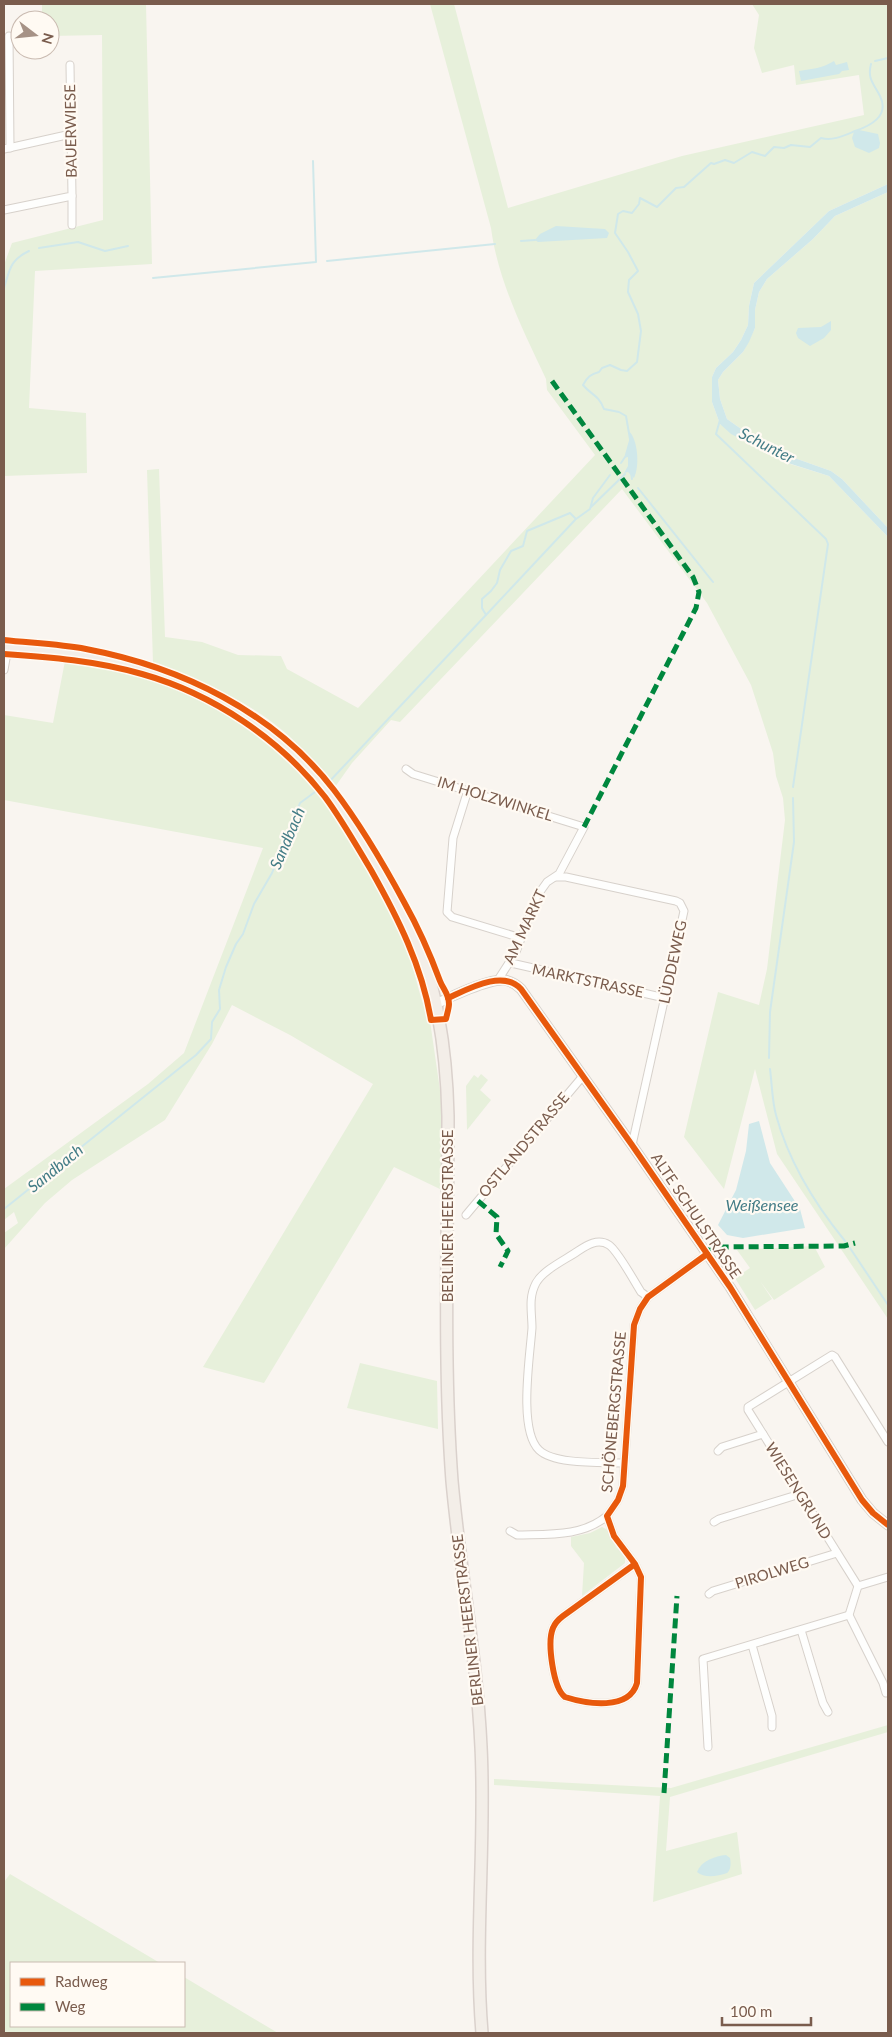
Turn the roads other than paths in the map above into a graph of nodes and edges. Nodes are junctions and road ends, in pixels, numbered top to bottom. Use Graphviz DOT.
graph roads {
  1 [pos="9,36"];
  2 [pos="70,65"];
  3 [pos="71,134"];
  4 [pos="7,148"];
  5 [pos="72,196"];
  6 [pos="4,210"];
  7 [pos="72,225"];
  8 [pos="6,647"];
  9 [pos="4,670"];
  10 [pos="406,769"];
  11 [pos="468,790"];
  12 [pos="584,827"];
  13 [pos="556,877"];
  14 [pos="521,938"];
  15 [pos="511,963"];
  16 [pos="498,980"];
  17 [pos="666,998"];
  18 [pos="436,1004"];
  19 [pos="583,1076"];
  20 [pos="632,1145"];
  21 [pos="466,1215"];
  22 [pos="707,1254"];
  23 [pos="648,1297"];
  24 [pos="787,1382"];
  25 [pos="762,1434"];
  26 [pos="888,1442"];
  27 [pos="718,1450"];
  28 [pos="624,1463"];
  29 [pos="800,1494"];
  30 [pos="607,1516"];
  31 [pos="714,1522"];
  32 [pos="888,1525"];
  33 [pos="510,1531"];
  34 [pos="837,1553"];
  35 [pos="634,1564"];
  36 [pos="888,1577"];
  37 [pos="858,1586"];
  38 [pos="709,1594"];
  39 [pos="849,1615"];
  40 [pos="801,1630"];
  41 [pos="752,1645"];
  42 [pos="886,1693"];
  43 [pos="828,1712"];
  44 [pos="772,1727"];
  45 [pos="708,1747"];
  46 [pos="482,2033"];
  1 -- 4 [label="street"];
  2 -- 3 [label="street, BAUERWIESE"];
  3 -- 4 [label="street"];
  3 -- 5 [label="street, BAUERWIESE"];
  5 -- 6 [label="street, BAUERWIESE"];
  5 -- 7 [label="street, BAUERWIESE"];
  8 -- 9 [label="street"];
  8 -- 18 [label="main road, BERLINER HEERSTRASSE"];
  10 -- 11 [label="street, IM HOLZWINKEL"];
  11 -- 12 [label="street, IM HOLZWINKEL"];
  11 -- 14 [label="street"];
  12 -- 13 [label="street, AM MARKT"];
  13 -- 14 [label="street, AM MARKT"];
  13 -- 17 [label="street, LÜDDEWEG"];
  14 -- 15 [label="street, AM MARKT"];
  15 -- 16 [label="street, AM MARKT"];
  15 -- 17 [label="street, MARKTSTRASSE"];
  16 -- 18 [label="street"];
  16 -- 19 [label="street, ALTE SCHULSTRASSE"];
  17 -- 20 [label="street, LÜDDEWEG"];
  18 -- 46 [label="main road, BERLINER HEERSTRASSE"];
  19 -- 20 [label="street, ALTE SCHULSTRASSE"];
  19 -- 21 [label="street, OSTLANDSTRASSE"];
  20 -- 22 [label="street, ALTE SCHULSTRASSE"];
  22 -- 23 [label="street, SCHÖNEBERGSTRASSE"];
  22 -- 24 [label="street, ALTE SCHULSTRASSE"];
  23 -- 28 [label="street, SCHÖNEBERGSTRASSE"];
  23 -- 28 [label="street"];
  24 -- 25 [label="street, WIESENGRUND"];
  24 -- 26 [label="street"];
  24 -- 32 [label="street, ALTE SCHULSTRASSE"];
  25 -- 27 [label="street"];
  25 -- 29 [label="street, WIESENGRUND"];
  28 -- 30 [label="street, SCHÖNEBERGSTRASSE"];
  29 -- 31 [label="street"];
  29 -- 34 [label="street, WIESENGRUND"];
  30 -- 33 [label="street, SCHÖNEBERGSTRASSE"];
  30 -- 35 [label="street"];
  34 -- 37 [label="street, WIESENGRUND"];
  34 -- 38 [label="street, PIROLWEG"];
  35 -- 35 [label="street"];
  36 -- 37 [label="street"];
  37 -- 39 [label="street"];
  39 -- 40 [label="street"];
  39 -- 42 [label="street"];
  40 -- 41 [label="street"];
  40 -- 43 [label="street"];
  41 -- 44 [label="street"];
  41 -- 45 [label="street"];
}
